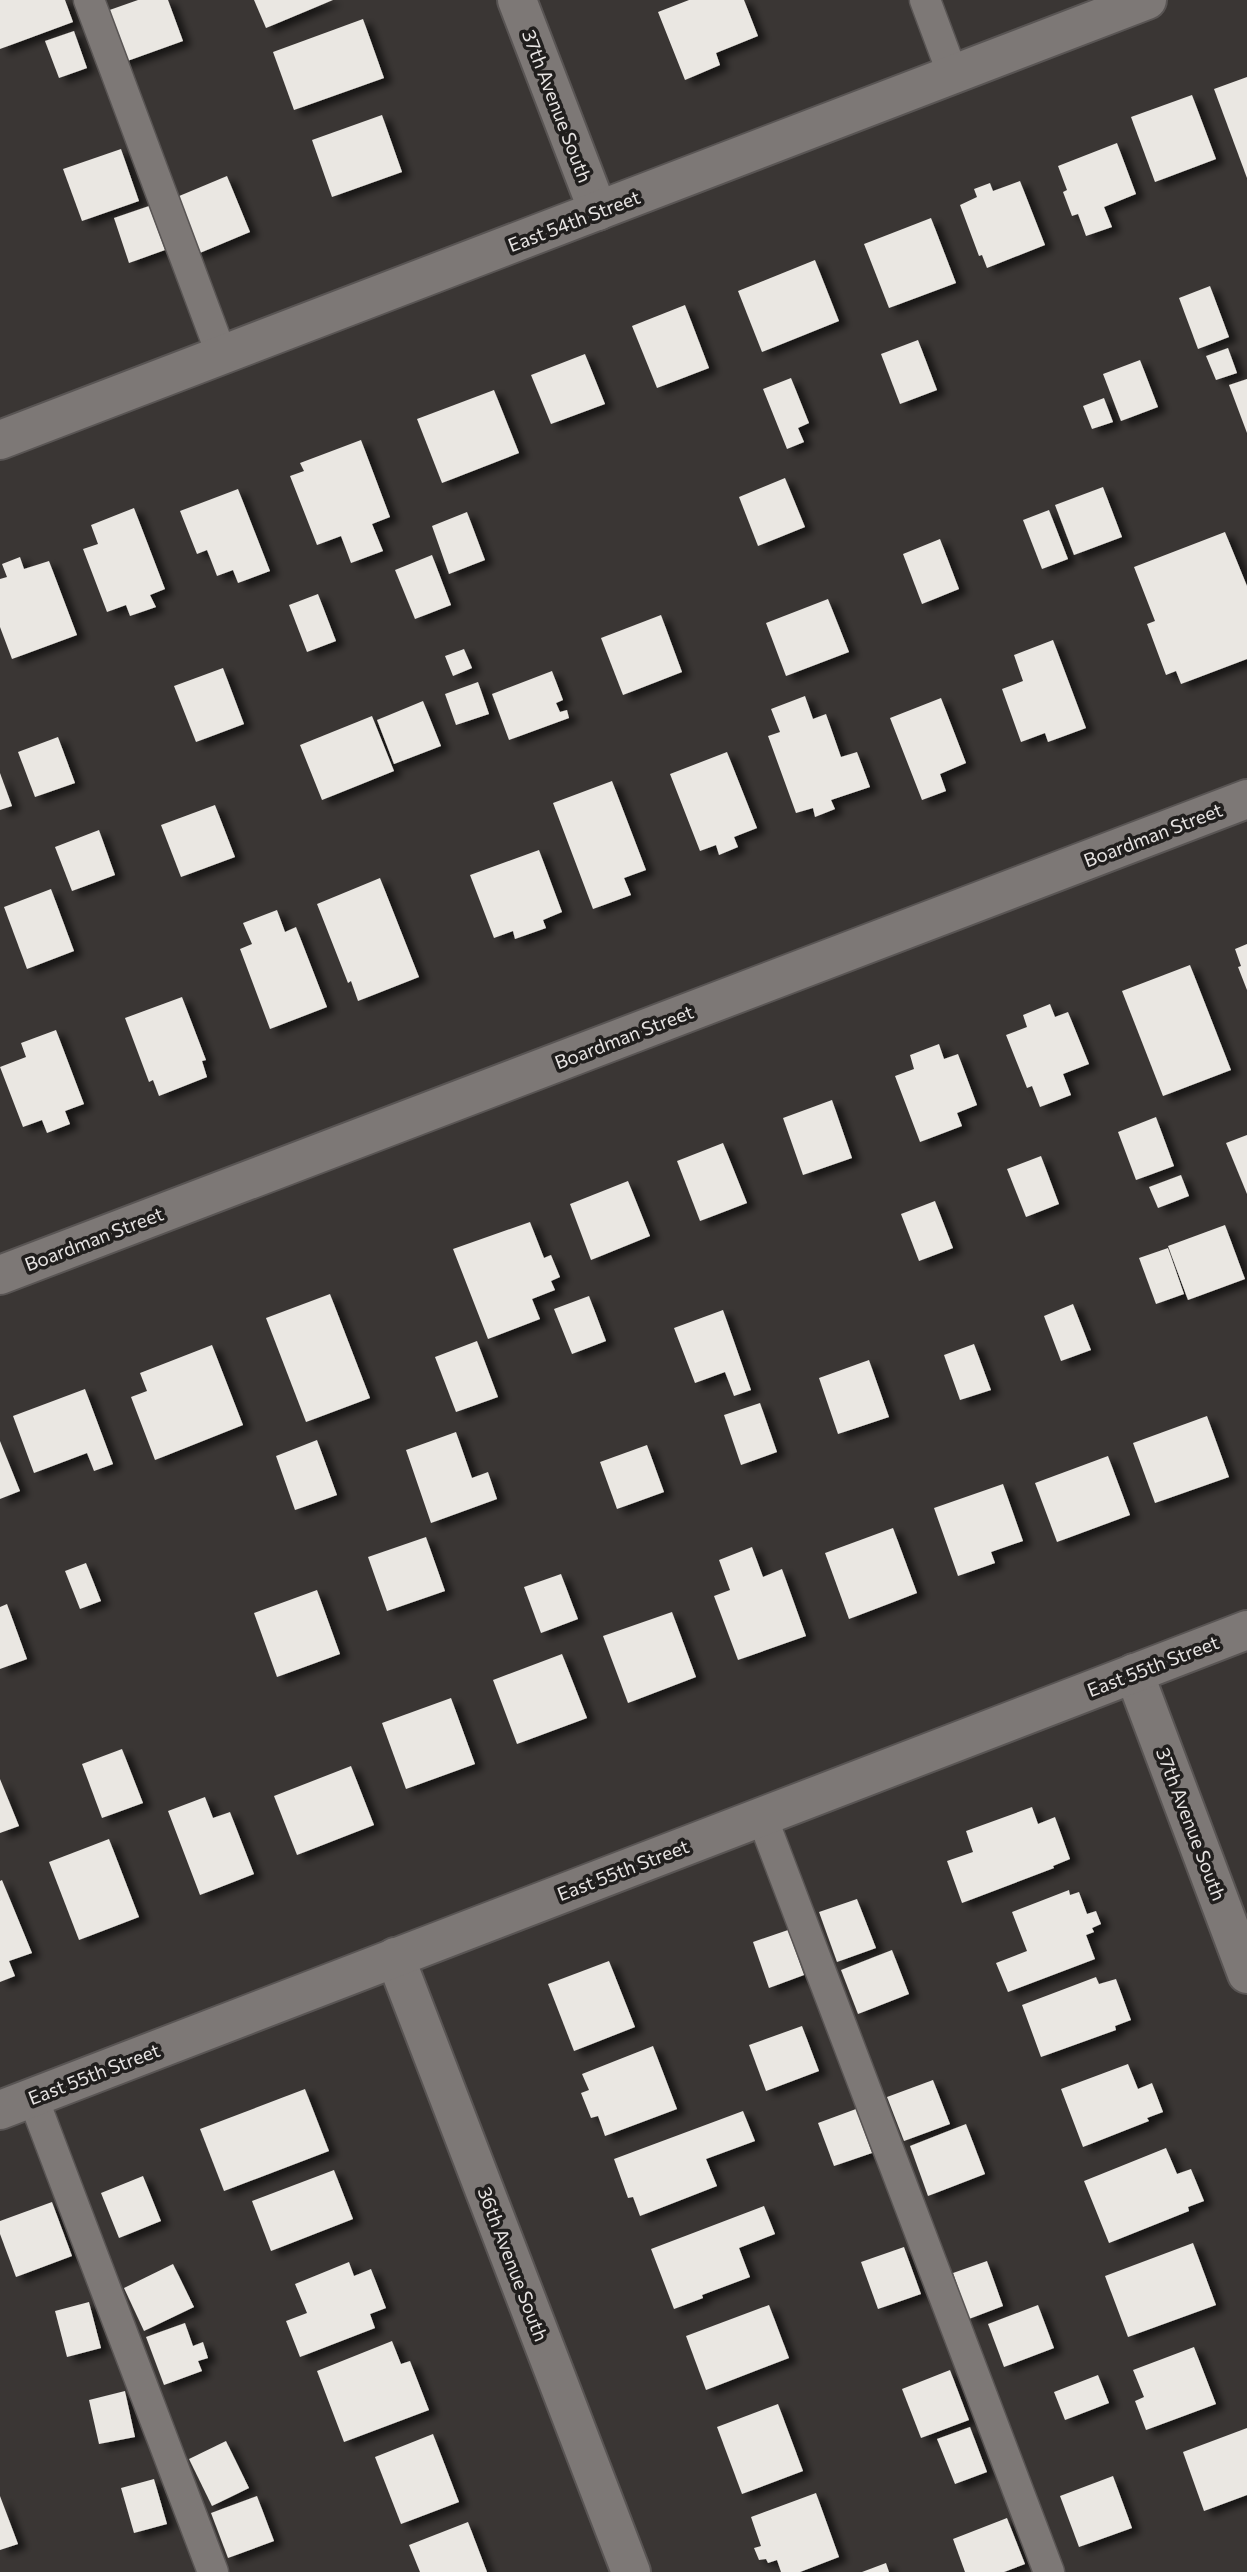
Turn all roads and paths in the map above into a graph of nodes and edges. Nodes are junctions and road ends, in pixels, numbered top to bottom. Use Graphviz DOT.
graph roads {
  1 [pos="89,0"];
  2 [pos="517,0"];
  3 [pos="925,0"];
  4 [pos="1147,0"];
  5 [pos="953,75"];
  6 [pos="597,211"];
  7 [pos="222,356"];
  8 [pos="0,440"];
  9 [pos="1247,799"];
  10 [pos="0,1275"];
  11 [pos="1247,1630"];
  12 [pos="1134,1673"];
  13 [pos="762,1817"];
  14 [pos="395,1957"];
  15 [pos="1247,1974"];
  16 [pos="16,2104"];
  17 [pos="213,2572"];
  18 [pos="631,2572"];
  19 [pos="1049,2572"];
  1 -- 7 [label="lane"];
  2 -- 6 [label="street, 37th Avenue South"];
  3 -- 5 [label="lane"];
  4 -- 5 [label="street, East 54th Street"];
  5 -- 6 [label="street, East 54th Street"];
  6 -- 7 [label="street, East 54th Street"];
  7 -- 8 [label="street, East 54th Street"];
  9 -- 10 [label="street, Boardman Street"];
  11 -- 12 [label="street, East 55th Street"];
  12 -- 13 [label="street, East 55th Street"];
  12 -- 15 [label="street, 37th Avenue South"];
  13 -- 14 [label="street, East 55th Street"];
  13 -- 19 [label="lane"];
  14 -- 16 [label="street, East 55th Street"];
  14 -- 18 [label="street, 36th Avenue South"];
  16 -- 17 [label="lane"];
}
